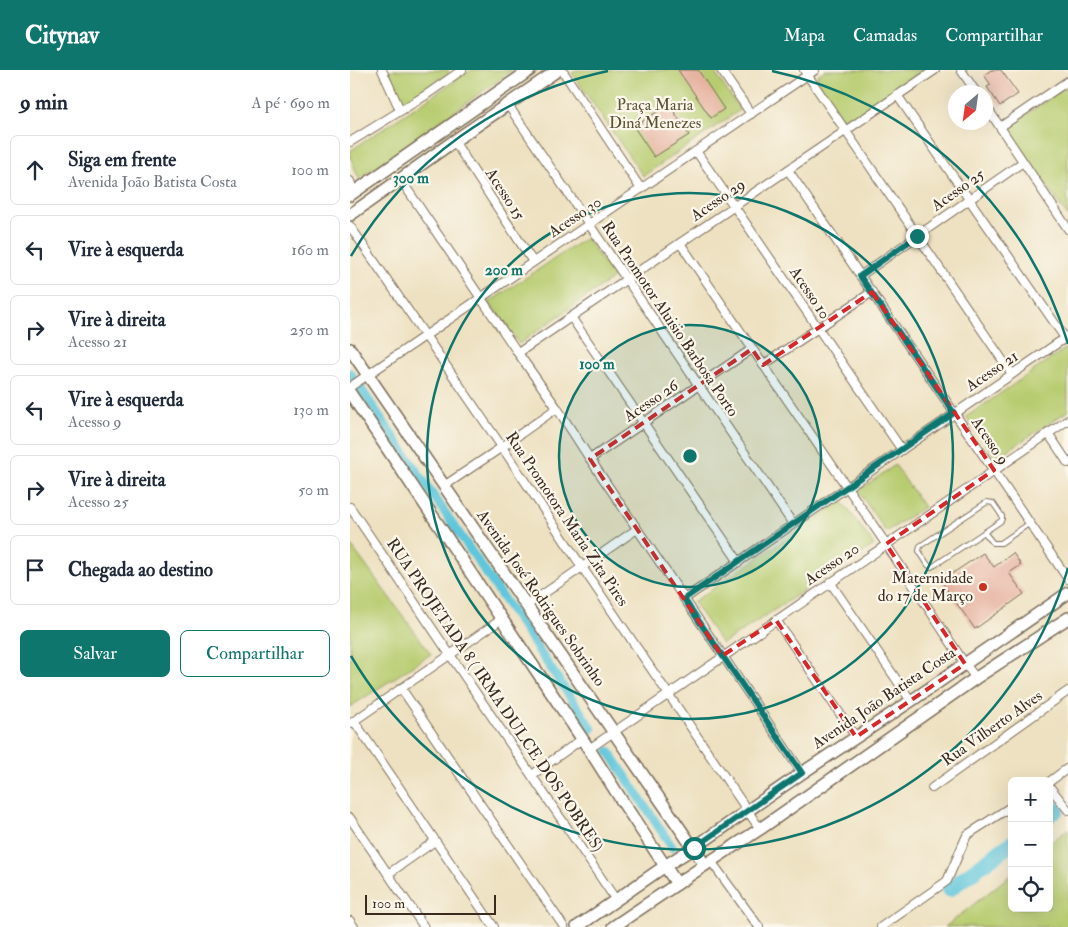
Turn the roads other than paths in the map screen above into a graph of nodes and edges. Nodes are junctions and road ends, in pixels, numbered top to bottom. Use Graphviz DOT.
graph roads {
  1 [pos="382,70"];
  2 [pos="530,70"];
  3 [pos="560,70"];
  4 [pos="721,70"];
  5 [pos="815,70"];
  6 [pos="935,70"];
  7 [pos="961,70"];
  8 [pos="457,71"];
  9 [pos="805,73"];
  10 [pos="1068,80"];
  11 [pos="971,85"];
  12 [pos="897,95"];
  13 [pos="508,105"];
  14 [pos="400,110"];
  15 [pos="751,114"];
  16 [pos="993,116"];
  17 [pos="1000,127"];
  18 [pos="845,131"];
  19 [pos="350,142"];
  20 [pos="454,142"];
  21 [pos="696,151"];
  22 [pos="1023,162"];
  23 [pos="788,170"];
  24 [pos="350,180"];
  25 [pos="400,180"];
  26 [pos="641,189"];
  27 [pos="352,194"];
  28 [pos="969,200"];
  29 [pos="734,206"];
  30 [pos="350,215"];
  31 [pos="589,224"];
  32 [pos="350,226"];
  33 [pos="1068,229"];
  34 [pos="917,236"];
  35 [pos="680,243"];
  36 [pos="533,262"];
  37 [pos="860,276"];
  38 [pos="626,279"];
  39 [pos="872,292"];
  40 [pos="480,298"];
  41 [pos="571,317"];
  42 [pos="817,329"];
  43 [pos="425,336"];
  44 [pos="1066,337"];
  45 [pos="752,348"];
  46 [pos="350,349"];
  47 [pos="518,353"];
  48 [pos="763,365"];
  49 [pos="1012,374"];
  50 [pos="368,375"];
  51 [pos="698,385"];
  52 [pos="351,393"];
  53 [pos="557,408"];
  54 [pos="954,413"];
  55 [pos="1068,420"];
  56 [pos="644,423"];
  57 [pos="1048,433"];
  58 [pos="502,447"];
  59 [pos="902,450"];
  60 [pos="590,459"];
  61 [pos="1068,463"];
  62 [pos="994,470"];
  63 [pos="444,486"];
  64 [pos="847,487"];
  65 [pos="350,506"];
  66 [pos="1030,523"];
  67 [pos="793,524"];
  68 [pos="637,529"];
  69 [pos="984,532"];
  70 [pos="886,544"];
  71 [pos="739,562"];
  72 [pos="582,567"];
  73 [pos="1068,579"];
  74 [pos="830,582"];
  75 [pos="1068,593"];
  76 [pos="684,599"];
  77 [pos="526,606"];
  78 [pos="1068,618"];
  79 [pos="502,619"];
  80 [pos="776,620"];
  81 [pos="451,655"];
  82 [pos="722,656"];
  83 [pos="965,664"];
  84 [pos="976,678"];
  85 [pos="401,688"];
  86 [pos="1068,691"];
  87 [pos="668,694"];
  88 [pos="911,701"];
  89 [pos="352,722"];
  90 [pos="613,732"];
  91 [pos="856,737"];
  92 [pos="582,739"];
  93 [pos="589,749"];
  94 [pos="1068,768"];
  95 [pos="802,773"];
  96 [pos="532,775"];
  97 [pos="1053,779"];
  98 [pos="932,788"];
  99 [pos="1053,791"];
  100 [pos="1008,809"];
  101 [pos="748,810"];
  102 [pos="1068,810"];
  103 [pos="350,818"];
  104 [pos="760,829"];
  105 [pos="436,841"];
  106 [pos="694,848"];
  107 [pos="708,863"];
  108 [pos="665,866"];
  109 [pos="388,874"];
  110 [pos="677,884"];
  111 [pos="616,900"];
  112 [pos="350,921"];
  113 [pos="616,926"];
  114 [pos="354,927"];
  115 [pos="424,927"];
  116 [pos="494,927"];
  117 [pos="564,927"];
  118 [pos="577,927"];
  119 [pos="759,927"];
  120 [pos="881,927"];
  1 -- 14 [label="street"];
  2 -- 27 [label="street"];
  3 -- 13 [label="street"];
  3 -- 26 [label="street"];
  4 -- 15 [label="street"];
  5 -- 9 [label="street, Acesso 30"];
  6 -- 12 [label="street, Acesso 29"];
  7 -- 11 [label="street"];
  8 -- 14 [label="street"];
  9 -- 15 [label="street, Acesso 30"];
  9 -- 18 [label="street"];
  10 -- 17 [label="street"];
  12 -- 18 [label="street, Acesso 29"];
  12 -- 28 [label="street"];
  13 -- 20 [label="street"];
  13 -- 31 [label="street, Rua Promotor Aluisio Barbosa Porto"];
  14 -- 19 [label="street"];
  15 -- 21 [label="street, Acesso 30"];
  16 -- 17 [label="street"];
  17 -- 22 [label="street"];
  18 -- 23 [label="street, Acesso 29"];
  18 -- 34 [label="street"];
  20 -- 25 [label="street"];
  20 -- 36 [label="street, Acesso 15"];
  21 -- 26 [label="street, Acesso 30"];
  21 -- 29 [label="street, Acesso 10"];
  22 -- 28 [label="street, Acesso 25"];
  22 -- 33 [label="street"];
  23 -- 29 [label="street, Acesso 29"];
  23 -- 37 [label="street, Acesso 9"];
  24 -- 27 [label="street"];
  25 -- 30 [label="street"];
  25 -- 40 [label="street"];
  26 -- 31 [label="street, Acesso 30"];
  28 -- 34 [label="street, Acesso 25"];
  28 -- 44 [label="street"];
  29 -- 35 [label="street, Acesso 29"];
  29 -- 42 [label="street, Acesso 10"];
  31 -- 36 [label="street, Acesso 30"];
  31 -- 38 [label="street, Rua Promotor Aluisio Barbosa Porto"];
  32 -- 43 [label="street, Rua Promotora Maria Zita Pires"];
  34 -- 37 [label="street, Acesso 25"];
  34 -- 49 [label="street"];
  35 -- 38 [label="street, Acesso 29"];
  35 -- 45 [label="street"];
  36 -- 40 [label="street, Acesso 30"];
  37 -- 39 [label="street, Acesso 9"];
  38 -- 41 [label="street, Acesso 29"];
  38 -- 51 [label="street, Rua Promotor Aluisio Barbosa Porto"];
  39 -- 42 [label="street"];
  39 -- 54 [label="street, Acesso 9"];
  40 -- 43 [label="street, Acesso 30"];
  40 -- 47 [label="street"];
  41 -- 47 [label="street, Acesso 29"];
  41 -- 56 [label="street"];
  42 -- 48 [label="street"];
  42 -- 59 [label="street, Acesso 10"];
  43 -- 50 [label="street, Acesso 30"];
  43 -- 58 [label="street, Rua Promotora Maria Zita Pires"];
  44 -- 49 [label="street, Acesso 21"];
  45 -- 48 [label="street"];
  45 -- 51 [label="street, Acesso 26"];
  46 -- 50 [label="street, Avenida José Rodrigues Sobrinho"];
  47 -- 53 [label="street"];
  48 -- 64 [label="street"];
  49 -- 54 [label="street, Acesso 21"];
  50 -- 52 [label="street, Acesso 30"];
  50 -- 63 [label="street, Avenida José Rodrigues Sobrinho"];
  51 -- 56 [label="street, Acesso 26"];
  51 -- 67 [label="street, Rua Promotor Aluisio Barbosa Porto"];
  52 -- 79 [label="street"];
  53 -- 58 [label="street"];
  53 -- 60 [label="street"];
  54 -- 59 [label="street, Acesso 21"];
  54 -- 62 [label="street, Acesso 9"];
  55 -- 57 [label="street, Acesso 20"];
  56 -- 60 [label="street, Acesso 26"];
  56 -- 71 [label="street"];
  57 -- 61 [label="street"];
  57 -- 62 [label="street, Acesso 20"];
  58 -- 63 [label="street"];
  58 -- 72 [label="street, Rua Promotora Maria Zita Pires"];
  59 -- 64 [label="street, Acesso 21"];
  60 -- 68 [label="street"];
  62 -- 66 [label="street, Acesso 9"];
  62 -- 70 [label="street, Acesso 20"];
  63 -- 77 [label="street, Avenida José Rodrigues Sobrinho"];
  64 -- 67 [label="street, Acesso 21"];
  64 -- 70 [label="street"];
  65 -- 81 [label="street, RUA PROJETADA 8 ( IRMA DULCE DOS POBRES)"];
  66 -- 69 [label="lane"];
  66 -- 73 [label="street, Acesso 9"];
  67 -- 71 [label="street, Acesso 21"];
  68 -- 72 [label="street"];
  68 -- 76 [label="street"];
  69 -- 69 [label="lane"];
  70 -- 74 [label="street, Acesso 20"];
  70 -- 83 [label="street"];
  71 -- 76 [label="street, Acesso 21"];
  72 -- 77 [label="street"];
  72 -- 87 [label="street, Rua Promotora Maria Zita Pires"];
  74 -- 80 [label="street, Acesso 20"];
  74 -- 88 [label="street"];
  75 -- 83 [label="street, Avenida João Batista Costa"];
  76 -- 82 [label="street"];
  77 -- 90 [label="street, Avenida José Rodrigues Sobrinho"];
  78 -- 84 [label="street"];
  79 -- 81 [label="street"];
  79 -- 92 [label="street"];
  80 -- 82 [label="street, Acesso 20"];
  80 -- 91 [label="street"];
  81 -- 85 [label="street"];
  81 -- 96 [label="street, RUA PROJETADA 8 ( IRMA DULCE DOS POBRES)"];
  82 -- 87 [label="street, Acesso 20"];
  82 -- 95 [label="street"];
  83 -- 84 [label="street"];
  83 -- 88 [label="street, Avenida João Batista Costa"];
  84 -- 104 [label="street"];
  85 -- 89 [label="street"];
  85 -- 117 [label="street"];
  86 -- 98 [label="street, Rua Vilberto Alves"];
  87 -- 90 [label="street, Acesso 20"];
  87 -- 101 [label="street, Rua Promotora Maria Zita Pires"];
  88 -- 91 [label="street, Avenida João Batista Costa"];
  89 -- 105 [label="street"];
  90 -- 93 [label="street, Acesso 20"];
  90 -- 106 [label="street, Avenida José Rodrigues Sobrinho"];
  91 -- 95 [label="street, Avenida João Batista Costa"];
  92 -- 93 [label="street"];
  92 -- 96 [label="street"];
  93 -- 108 [label="street"];
  94 -- 97 [label="street"];
  95 -- 101 [label="street, Avenida João Batista Costa"];
  96 -- 111 [label="street, RUA PROJETADA 8 ( IRMA DULCE DOS POBRES)"];
  99 -- 102 [label="street"];
  100 -- 120 [label="street"];
  101 -- 104 [label="street, Rua Promotora Maria Zita Pires"];
  101 -- 106 [label="street, Avenida João Batista Costa"];
  103 -- 109 [label="street"];
  104 -- 107 [label="street"];
  105 -- 109 [label="street"];
  105 -- 116 [label="street"];
  106 -- 107 [label="street, Avenida José Rodrigues Sobrinho"];
  106 -- 108 [label="street, Avenida João Batista Costa"];
  107 -- 110 [label="street"];
  107 -- 119 [label="street"];
  108 -- 110 [label="street"];
  108 -- 111 [label="street, Avenida João Batista Costa"];
  109 -- 115 [label="street"];
  110 -- 113 [label="street"];
  111 -- 118 [label="street, Avenida João Batista Costa"];
  112 -- 114 [label="street"];
}
